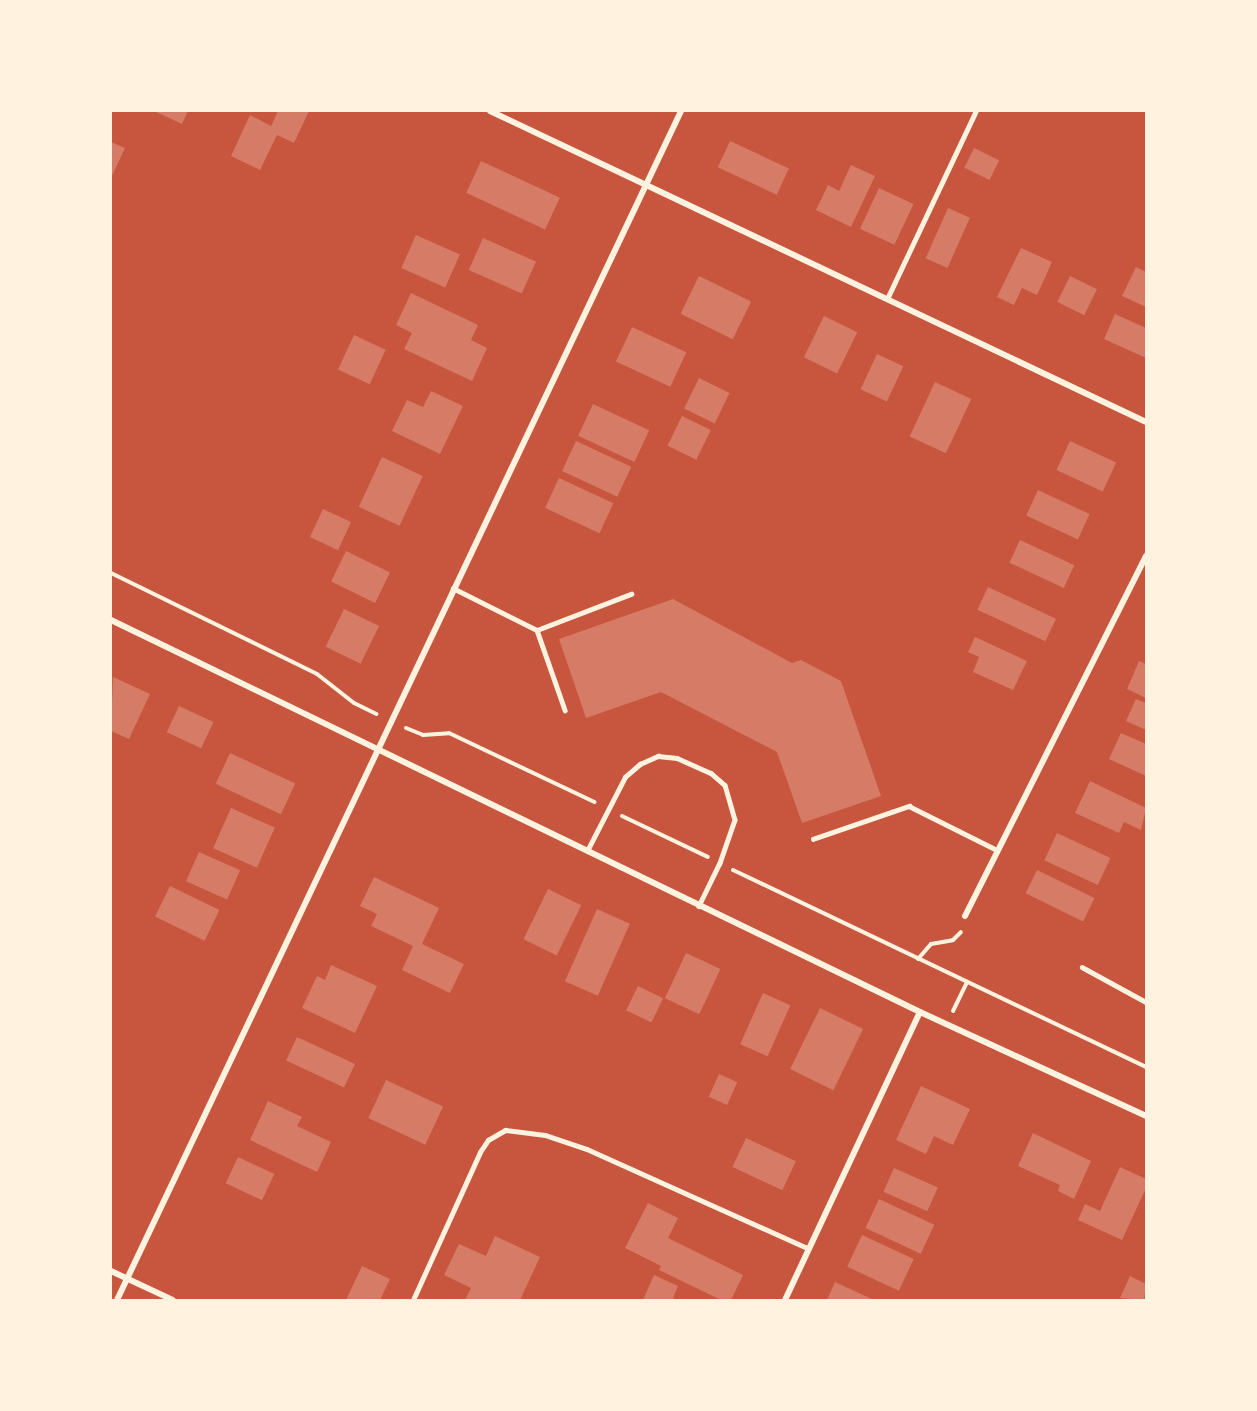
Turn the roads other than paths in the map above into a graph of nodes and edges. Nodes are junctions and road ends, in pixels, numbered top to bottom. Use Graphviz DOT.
graph roads {
  1 [pos="490,111"];
  2 [pos="681,111"];
  3 [pos="976,111"];
  4 [pos="646,185"];
  5 [pos="887,299"];
  6 [pos="1146,422"];
  7 [pos="1146,556"];
  8 [pos="453,588"];
  9 [pos="630,594"];
  10 [pos="111,620"];
  11 [pos="537,630"];
  12 [pos="565,710"];
  13 [pos="375,750"];
  14 [pos="813,838"];
  15 [pos="997,850"];
  16 [pos="587,852"];
  17 [pos="699,906"];
  18 [pos="965,916"];
  19 [pos="1082,967"];
  20 [pos="1146,1002"];
  21 [pos="920,1012"];
  22 [pos="1146,1116"];
  23 [pos="809,1249"];
  24 [pos="111,1271"];
  25 [pos="128,1279"];
  26 [pos="117,1300"];
  27 [pos="173,1300"];
  28 [pos="412,1300"];
  29 [pos="785,1300"];
  1 -- 4 [label="street"];
  2 -- 4 [label="street"];
  3 -- 5 [label="lane"];
  4 -- 5 [label="street"];
  4 -- 8 [label="street"];
  5 -- 6 [label="street"];
  7 -- 15 [label="street"];
  8 -- 11 [label="lane"];
  8 -- 13 [label="street"];
  9 -- 11 [label="lane"];
  10 -- 13 [label="street"];
  11 -- 12 [label="lane"];
  13 -- 16 [label="street"];
  13 -- 25 [label="street"];
  14 -- 15 [label="lane"];
  15 -- 18 [label="street"];
  16 -- 17 [label="street"];
  16 -- 17 [label="lane"];
  17 -- 21 [label="street"];
  19 -- 20 [label="lane"];
  21 -- 22 [label="street"];
  21 -- 23 [label="street"];
  23 -- 28 [label="lane"];
  23 -- 29 [label="street"];
  24 -- 25 [label="street"];
  25 -- 26 [label="street"];
  25 -- 27 [label="street"];
}
